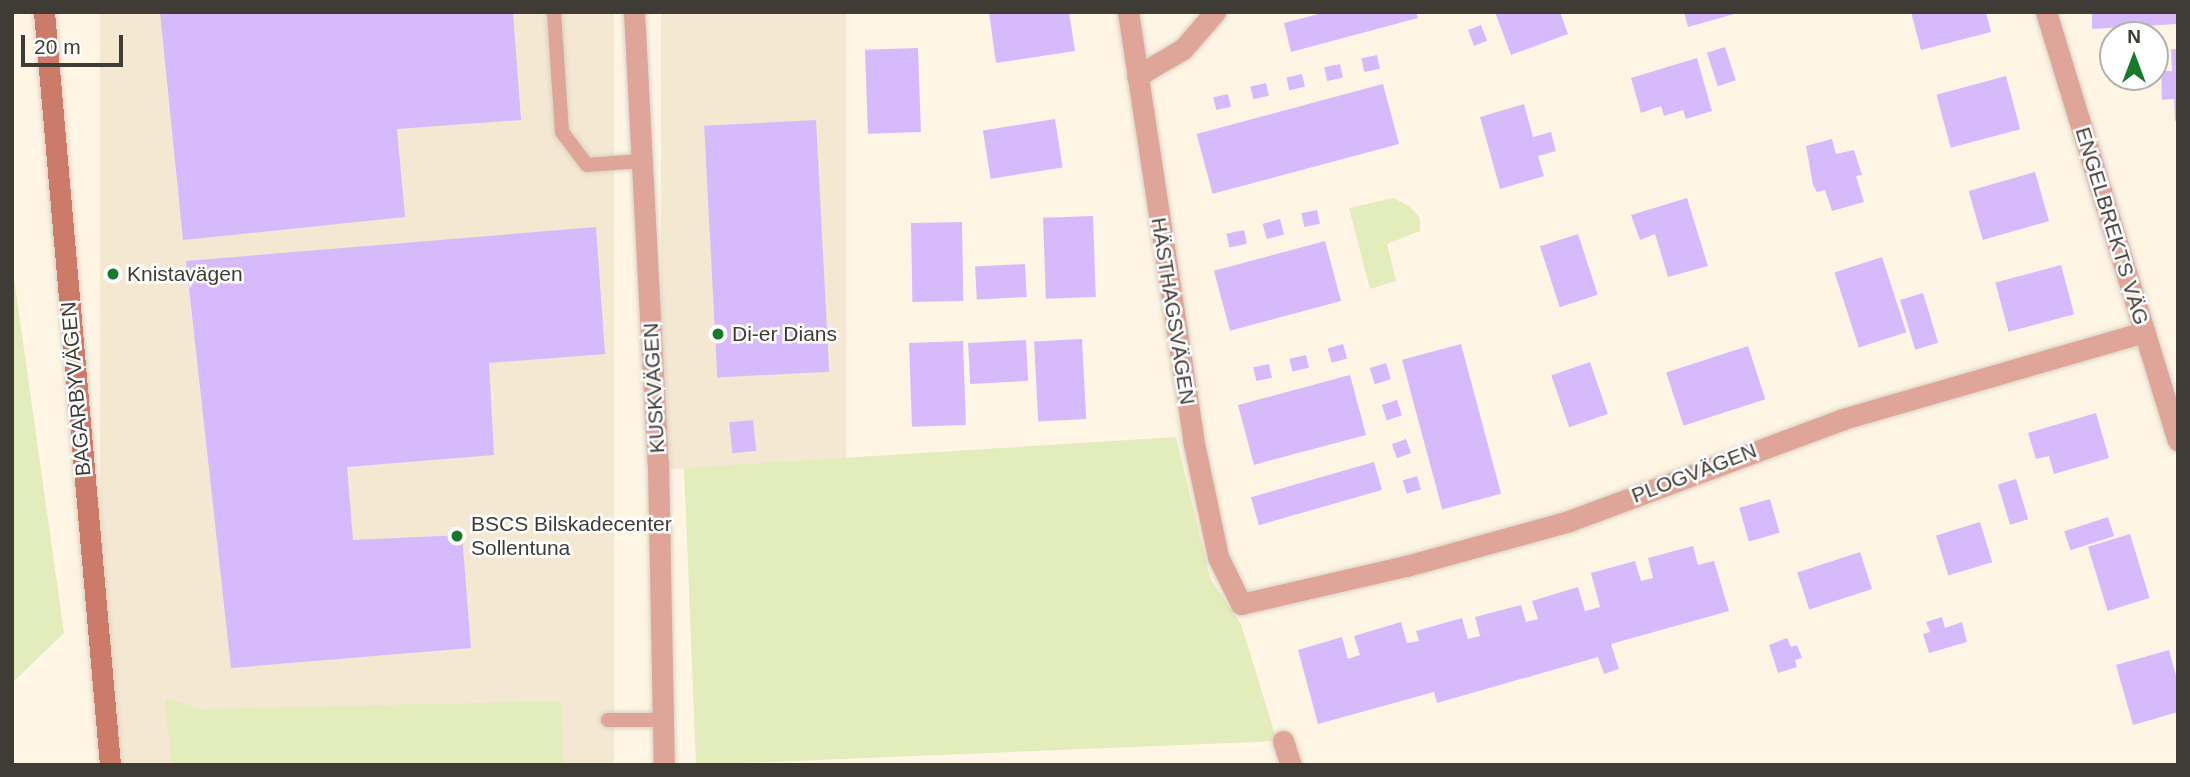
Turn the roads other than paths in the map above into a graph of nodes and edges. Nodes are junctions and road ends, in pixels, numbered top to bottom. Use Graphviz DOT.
graph roads {
  1 [pos="44,12"];
  2 [pos="554,12"];
  3 [pos="634,12"];
  4 [pos="1128,12"];
  5 [pos="1215,12"];
  6 [pos="2046,12"];
  7 [pos="1137,76"];
  8 [pos="641,161"];
  9 [pos="2145,332"];
  10 [pos="2178,440"];
  11 [pos="1241,604"];
  12 [pos="608,720"];
  13 [pos="663,720"];
  14 [pos="1283,741"];
  15 [pos="110,765"];
  16 [pos="664,765"];
  17 [pos="1291,765"];
  1 -- 15 [label="street, BAGARBYVÄGEN"];
  2 -- 8 [label="lane"];
  3 -- 8 [label="street, KUSKVÄGEN"];
  4 -- 7 [label="street, HÄSTHAGSVÄGEN"];
  5 -- 7 [label="street"];
  6 -- 9 [label="street, ENGELBREKTS VÄG"];
  7 -- 11 [label="street, HÄSTHAGSVÄGEN"];
  8 -- 13 [label="street, KUSKVÄGEN"];
  9 -- 10 [label="street, ENGELBREKTS VÄG"];
  9 -- 11 [label="street, PLOGVÄGEN"];
  12 -- 13 [label="lane"];
  13 -- 16 [label="street, KUSKVÄGEN"];
  14 -- 17 [label="street"];
}
